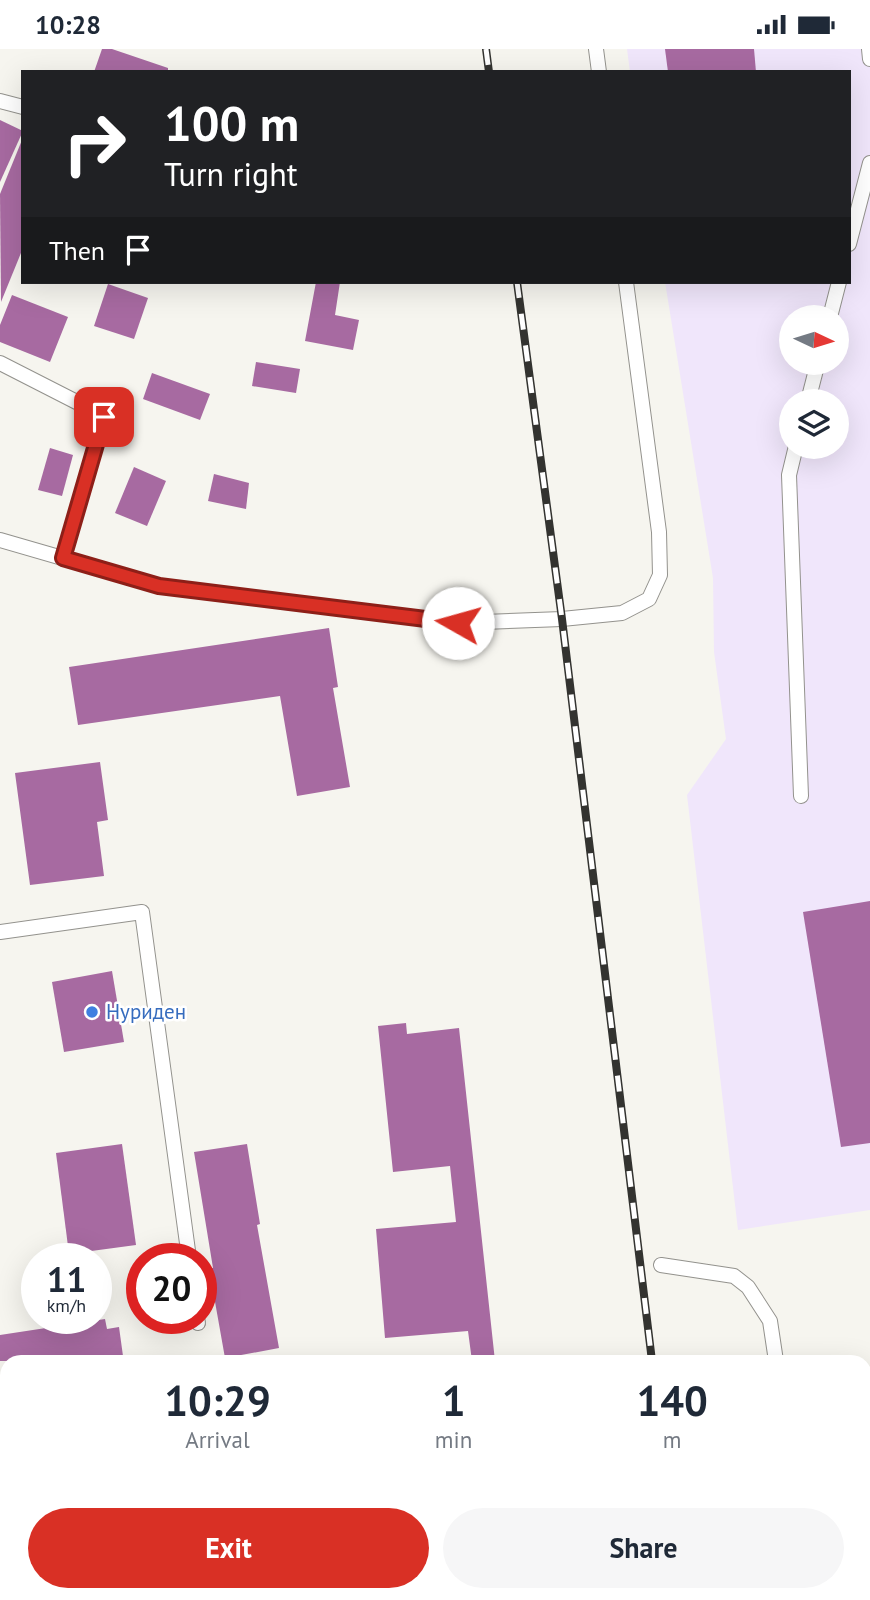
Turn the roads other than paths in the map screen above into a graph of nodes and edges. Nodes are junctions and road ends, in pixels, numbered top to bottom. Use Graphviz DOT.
graph roads {
  1 [pos="596,49"];
  2 [pos="869,49"];
  3 [pos="870,59"];
  4 [pos="599,70"];
  5 [pos="0,101"];
  6 [pos="21,106"];
  7 [pos="870,163"];
  8 [pos="851,236"];
  9 [pos="626,284"];
  10 [pos="838,284"];
  11 [pos="833,305"];
  12 [pos="0,363"];
  13 [pos="793,459"];
  14 [pos="0,540"];
  15 [pos="63,558"];
  16 [pos="801,796"];
  17 [pos="0,932"];
  18 [pos="187,1243"];
  19 [pos="661,1265"];
  20 [pos="775,1355"];
  1 -- 4 [label="lane"];
  2 -- 3 [label="lane"];
  5 -- 6 [label="lane"];
  7 -- 8 [label="lane"];
  9 -- 15 [label="lane"];
  10 -- 11 [label="lane"];
  12 -- 15 [label="lane"];
  13 -- 16 [label="lane"];
  14 -- 15 [label="lane"];
  17 -- 18 [label="lane"];
  19 -- 20 [label="lane"];
}
